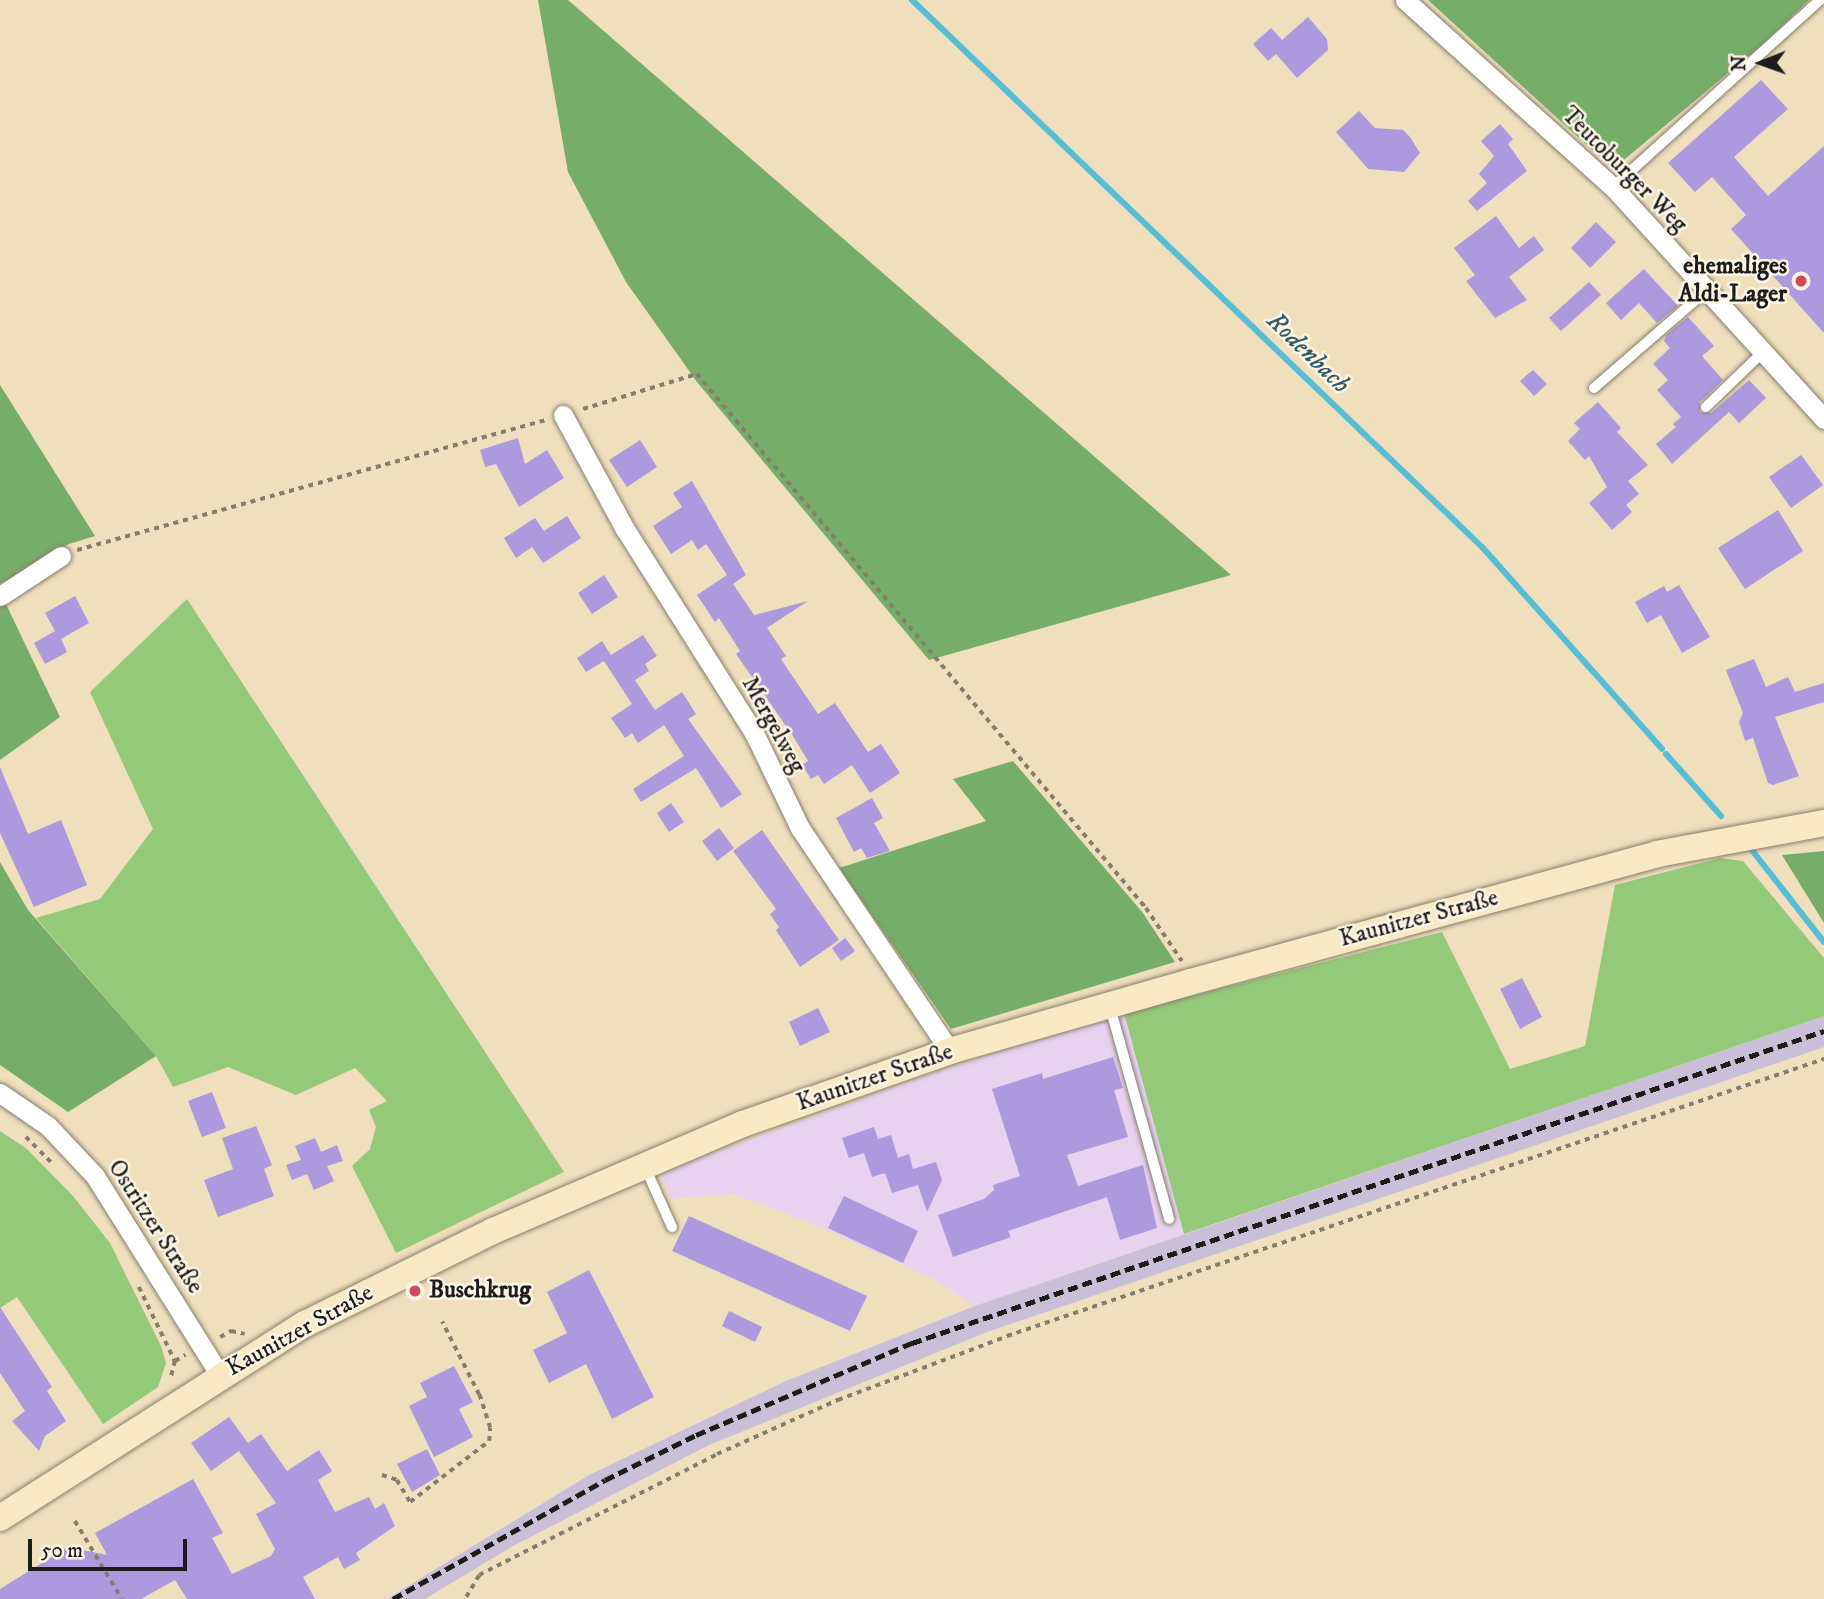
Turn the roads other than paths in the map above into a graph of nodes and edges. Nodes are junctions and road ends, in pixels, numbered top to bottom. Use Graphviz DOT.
graph roads {
  1 [pos="1405,0"];
  2 [pos="1821,0"];
  3 [pos="1613,187"];
  4 [pos="1707,290"];
  5 [pos="1763,352"];
  6 [pos="1594,388"];
  7 [pos="1706,407"];
  8 [pos="564,415"];
  9 [pos="1824,419"];
  10 [pos="61,556"];
  11 [pos="0,596"];
  12 [pos="1824,823"];
  13 [pos="1109,1005"];
  14 [pos="950,1051"];
  15 [pos="0,1093"];
  16 [pos="643,1163"];
  17 [pos="1168,1219"];
  18 [pos="672,1227"];
  19 [pos="220,1375"];
  20 [pos="0,1518"];
  1 -- 3 [label="street, Teutoburger Weg"];
  2 -- 3 [label="lane"];
  3 -- 4 [label="street, Teutoburger Weg"];
  4 -- 5 [label="street, Teutoburger Weg"];
  4 -- 6 [label="lane"];
  5 -- 7 [label="lane"];
  5 -- 9 [label="street, Teutoburger Weg"];
  8 -- 14 [label="street, Mergelweg"];
  10 -- 11 [label="street"];
  12 -- 13 [label="street, Kaunitzer Straße"];
  13 -- 14 [label="street, Kaunitzer Straße"];
  13 -- 17 [label="lane"];
  14 -- 16 [label="street, Kaunitzer Straße"];
  15 -- 19 [label="street, Ostritzer Straße"];
  16 -- 18 [label="lane"];
  16 -- 19 [label="street, Kaunitzer Straße"];
  19 -- 20 [label="street, Kaunitzer Straße"];
}
